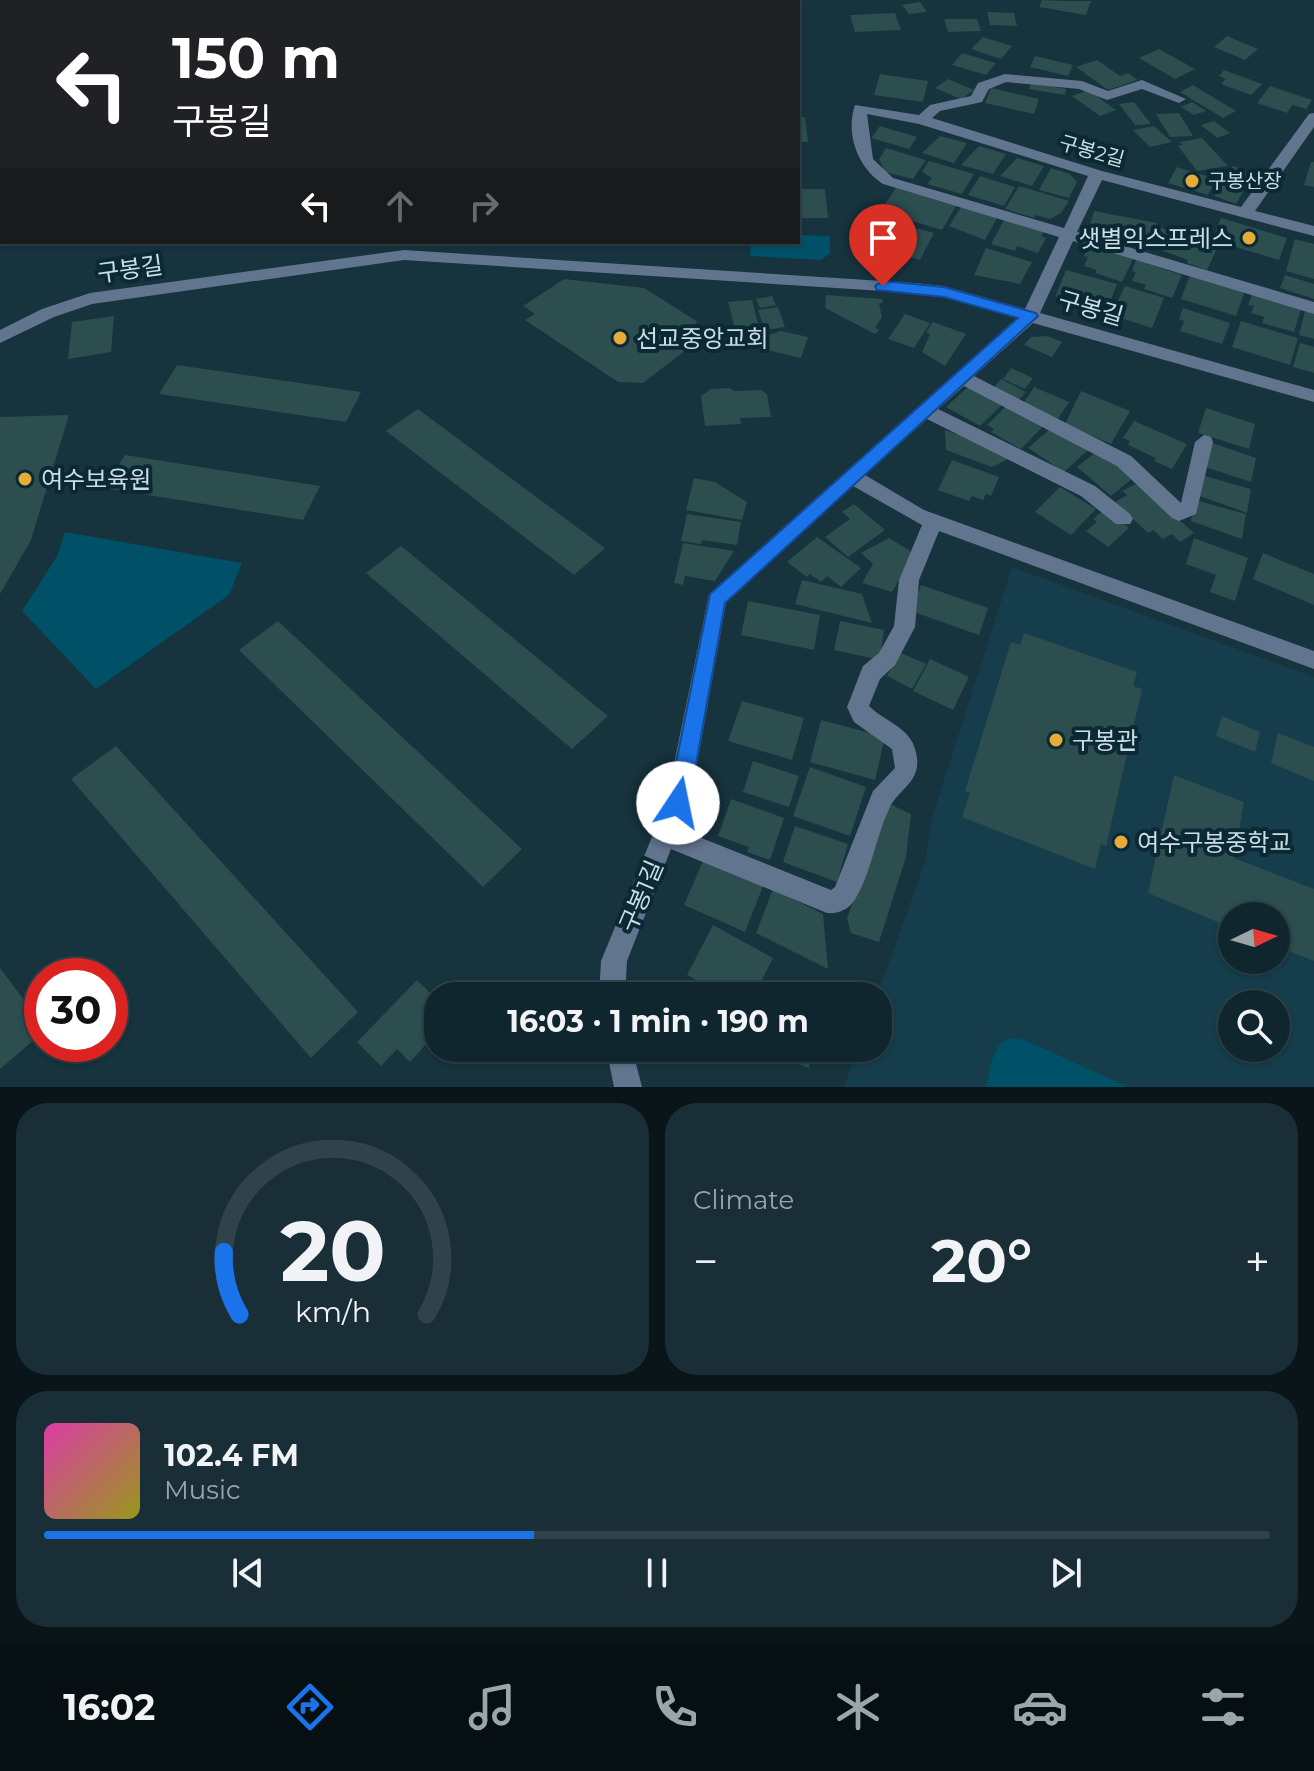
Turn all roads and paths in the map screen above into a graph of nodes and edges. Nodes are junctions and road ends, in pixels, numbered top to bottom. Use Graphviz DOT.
graph roads {
  1 [pos="1179,99"];
  2 [pos="1314,117"];
  3 [pos="922,120"];
  4 [pos="1097,174"];
  5 [pos="1245,213"];
  6 [pos="1314,231"];
  7 [pos="1069,234"];
  8 [pos="429,244"];
  9 [pos="488,244"];
  10 [pos="404,255"];
  11 [pos="497,261"];
  12 [pos="1314,308"];
  13 [pos="1030,316"];
  14 [pos="0,337"];
  15 [pos="962,377"];
  16 [pos="1314,396"];
  17 [pos="925,410"];
  18 [pos="1204,442"];
  19 [pos="851,476"];
  20 [pos="1123,519"];
  21 [pos="934,520"];
  22 [pos="1314,660"];
  23 [pos="666,835"];
  24 [pos="613,982"];
  25 [pos="622,1062"];
  26 [pos="628,1087"];
  1 -- 3 [label="street"];
  2 -- 5 [label="street"];
  3 -- 4 [label="street, 구봉2길"];
  3 -- 7 [label="street, 구봉2길"];
  4 -- 5 [label="street, 구봉2길"];
  4 -- 7 [label="street"];
  5 -- 6 [label="street, 구봉2길"];
  7 -- 12 [label="street"];
  7 -- 13 [label="street"];
  8 -- 10 [label="street"];
  9 -- 11 [label="street"];
  10 -- 11 [label="street, 구봉길"];
  10 -- 14 [label="street, 구봉길"];
  11 -- 13 [label="street, 구봉길"];
  13 -- 15 [label="street, 구봉1길"];
  13 -- 16 [label="street, 구봉길"];
  15 -- 17 [label="street, 구봉1길"];
  15 -- 18 [label="street"];
  17 -- 19 [label="street, 구봉1길"];
  17 -- 20 [label="street"];
  19 -- 21 [label="street"];
  19 -- 23 [label="street, 구봉1길"];
  21 -- 22 [label="street"];
  21 -- 23 [label="street"];
  23 -- 24 [label="street, 구봉1길"];
  25 -- 26 [label="street"];
}
